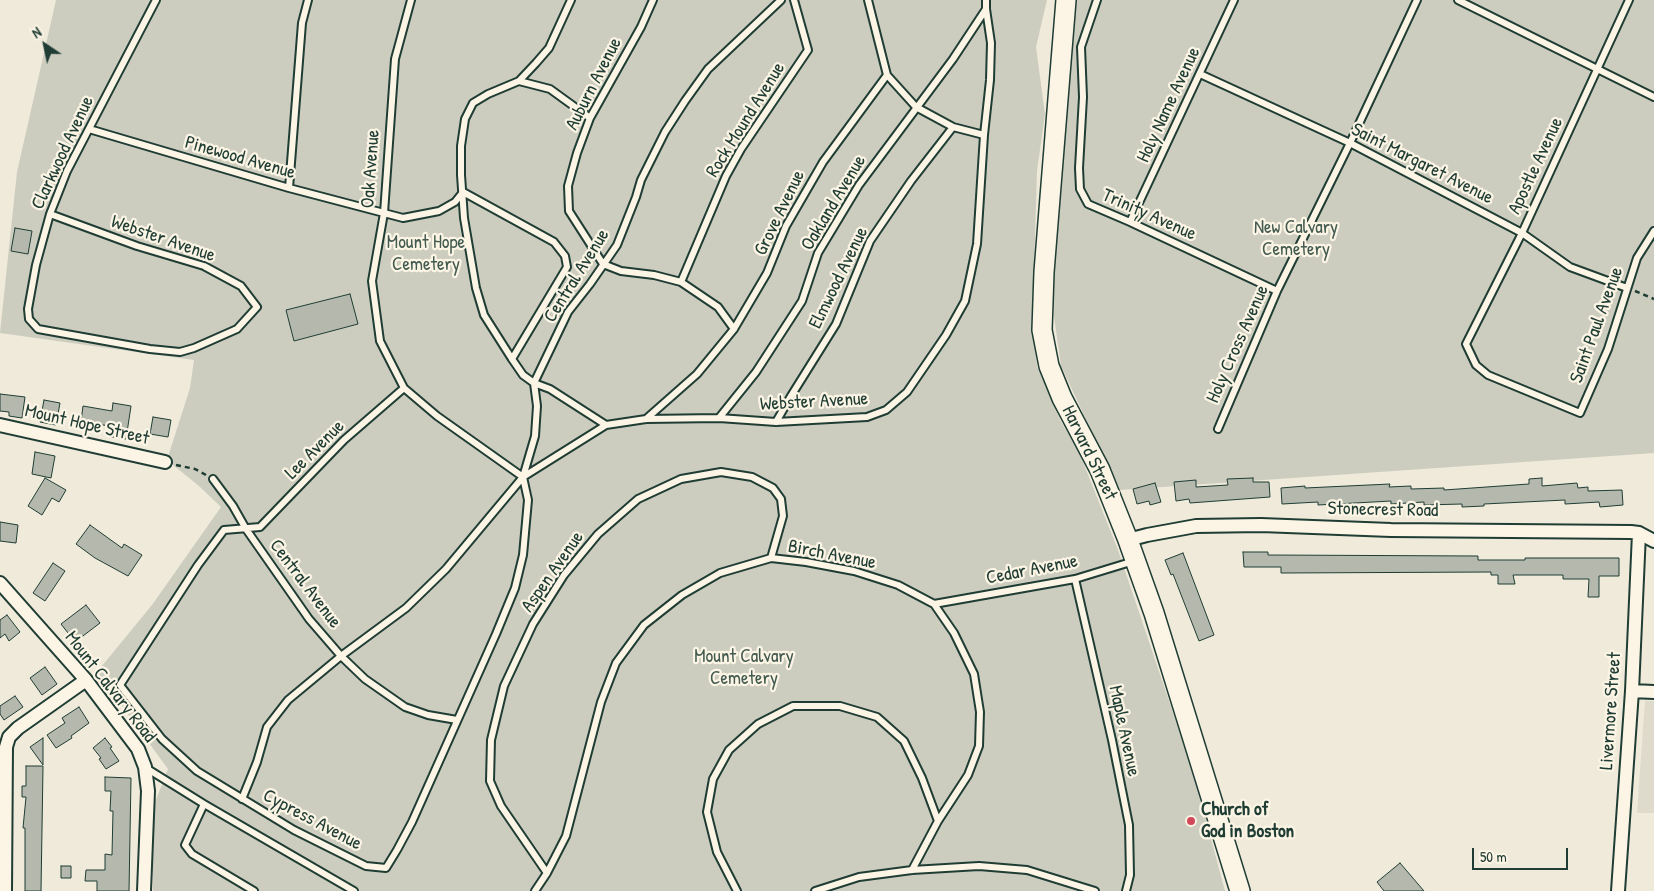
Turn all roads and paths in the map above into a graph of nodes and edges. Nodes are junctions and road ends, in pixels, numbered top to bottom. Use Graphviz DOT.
graph roads {
  1 [pos="156,0"];
  2 [pos="308,0"];
  3 [pos="411,0"];
  4 [pos="571,0"];
  5 [pos="653,0"];
  6 [pos="781,0"];
  7 [pos="794,0"];
  8 [pos="868,0"];
  9 [pos="986,0"];
  10 [pos="1066,0"];
  11 [pos="1097,0"];
  12 [pos="1234,0"];
  13 [pos="1417,0"];
  14 [pos="1458,0"];
  15 [pos="1629,0"];
  16 [pos="986,9"];
  17 [pos="1598,69"];
  18 [pos="1200,74"];
  19 [pos="887,75"];
  20 [pos="519,81"];
  21 [pos="1654,97"];
  22 [pos="916,107"];
  23 [pos="590,118"];
  24 [pos="953,127"];
  25 [pos="89,129"];
  26 [pos="984,135"];
  27 [pos="1350,143"];
  28 [pos="289,188"];
  29 [pos="463,192"];
  30 [pos="384,213"];
  31 [pos="50,214"];
  32 [pos="1130,222"];
  33 [pos="1654,231"];
  34 [pos="1522,233"];
  35 [pos="603,264"];
  36 [pos="681,282"];
  37 [pos="1627,288"];
  38 [pos="1278,291"];
  39 [pos="1654,299"];
  40 [pos="258,307"];
  41 [pos="734,329"];
  42 [pos="1466,344"];
  43 [pos="512,359"];
  44 [pos="534,383"];
  45 [pos="404,388"];
  46 [pos="719,418"];
  47 [pos="646,419"];
  48 [pos="776,422"];
  49 [pos="0,424"];
  50 [pos="606,425"];
  51 [pos="1218,429"];
  52 [pos="165,462"];
  53 [pos="523,478"];
  54 [pos="213,479"];
  55 [pos="246,529"];
  56 [pos="1638,533"];
  57 [pos="1128,540"];
  58 [pos="1654,541"];
  59 [pos="772,558"];
  60 [pos="1135,561"];
  61 [pos="1075,579"];
  62 [pos="0,584"];
  63 [pos="934,604"];
  64 [pos="341,656"];
  65 [pos="86,680"];
  66 [pos="1632,691"];
  67 [pos="1654,692"];
  68 [pos="457,720"];
  69 [pos="145,767"];
  70 [pos="242,799"];
  71 [pos="204,804"];
  72 [pos="938,821"];
  73 [pos="912,870"];
  74 [pos="547,873"];
  75 [pos="5,891"];
  76 [pos="144,891"];
  77 [pos="254,891"];
  78 [pos="354,891"];
  79 [pos="535,891"];
  80 [pos="737,891"];
  81 [pos="815,891"];
  82 [pos="1095,891"];
  83 [pos="1126,891"];
  84 [pos="1240,891"];
  85 [pos="1618,891"];
  1 -- 25 [label="lane, Clarkwood Avenue"];
  2 -- 28 [label="lane"];
  3 -- 30 [label="lane, Oak Avenue"];
  4 -- 20 [label="lane"];
  5 -- 23 [label="lane, Auburn Avenue"];
  6 -- 35 [label="lane, Central Avenue"];
  7 -- 36 [label="lane, Rock Mound Avenue"];
  8 -- 19 [label="lane"];
  9 -- 16 [label="lane, Webster Avenue"];
  10 -- 57 [label="main road, Harvard Street"];
  11 -- 32 [label="lane, Trinity Avenue"];
  12 -- 18 [label="lane, Holy Name Avenue"];
  13 -- 27 [label="lane, Holy Cross Avenue"];
  14 -- 17 [label="lane"];
  15 -- 17 [label="lane, Apostle Avenue"];
  16 -- 22 [label="lane, Oakland Avenue"];
  16 -- 26 [label="lane, Webster Avenue"];
  17 -- 21 [label="lane"];
  17 -- 34 [label="lane, Apostle Avenue"];
  18 -- 27 [label="lane, Saint Margaret Avenue"];
  18 -- 32 [label="lane, Holy Name Avenue"];
  19 -- 22 [label="lane"];
  19 -- 41 [label="lane, Grove Avenue"];
  20 -- 23 [label="lane"];
  20 -- 29 [label="lane"];
  22 -- 24 [label="lane"];
  22 -- 46 [label="lane, Oakland Avenue"];
  23 -- 35 [label="lane, Auburn Avenue"];
  24 -- 26 [label="lane"];
  24 -- 48 [label="lane, Elmwood Avenue"];
  25 -- 28 [label="lane, Pinewood Avenue"];
  25 -- 31 [label="lane, Clarkwood Avenue"];
  26 -- 48 [label="lane, Webster Avenue"];
  27 -- 34 [label="lane, Saint Margaret Avenue"];
  27 -- 38 [label="lane, Holy Cross Avenue"];
  28 -- 30 [label="lane, Pinewood Avenue"];
  29 -- 30 [label="lane, Pinewood Avenue"];
  29 -- 43 [label="lane"];
  29 -- 43 [label="lane"];
  30 -- 45 [label="lane, Oak Avenue"];
  31 -- 40 [label="lane, Webster Avenue"];
  31 -- 40 [label="lane, Clarkwood Avenue"];
  32 -- 38 [label="lane, Trinity Avenue"];
  33 -- 37 [label="lane, Saint Paul Avenue"];
  34 -- 37 [label="lane, Saint Margaret Avenue"];
  34 -- 42 [label="lane, Apostle Avenue"];
  35 -- 36 [label="lane"];
  35 -- 44 [label="lane, Central Avenue"];
  36 -- 41 [label="lane"];
  37 -- 39 [label="path"];
  37 -- 42 [label="lane, Saint Paul Avenue"];
  38 -- 51 [label="lane, Holy Cross Avenue"];
  41 -- 47 [label="lane, Grove Avenue"];
  43 -- 44 [label="lane"];
  44 -- 50 [label="lane"];
  44 -- 53 [label="lane, Central Avenue"];
  45 -- 53 [label="lane"];
  45 -- 55 [label="lane, Lee Avenue"];
  46 -- 47 [label="lane, Webster Avenue"];
  46 -- 48 [label="lane, Webster Avenue"];
  47 -- 50 [label="lane, Webster Avenue"];
  49 -- 52 [label="street, Mount Hope Street"];
  50 -- 53 [label="lane, Webster Avenue"];
  52 -- 54 [label="path"];
  53 -- 64 [label="lane, Central Avenue"];
  53 -- 68 [label="lane, Cypress Avenue"];
  54 -- 55 [label="lane"];
  55 -- 64 [label="lane, Central Avenue"];
  55 -- 70 [label="lane, Cypress Avenue"];
  56 -- 57 [label="street, Stonecrest Road"];
  56 -- 58 [label="street"];
  56 -- 66 [label="street, Livermore Street"];
  57 -- 60 [label="main road, Harvard Street"];
  59 -- 63 [label="lane, Birch Avenue"];
  59 -- 74 [label="lane, Birch Avenue"];
  59 -- 74 [label="lane, Aspen Avenue"];
  60 -- 61 [label="lane, Cedar Avenue"];
  60 -- 84 [label="main road, Harvard Street"];
  61 -- 63 [label="lane, Cedar Avenue"];
  61 -- 83 [label="lane, Maple Avenue"];
  62 -- 65 [label="street, Mount Calvary Road"];
  63 -- 72 [label="lane, Birch Avenue"];
  64 -- 68 [label="lane, Central Avenue"];
  64 -- 70 [label="lane, Central Avenue"];
  65 -- 69 [label="street, Mount Calvary Road"];
  65 -- 75 [label="street"];
  66 -- 67 [label="street"];
  66 -- 85 [label="street, Livermore Street"];
  68 -- 70 [label="lane, Cypress Avenue"];
  69 -- 71 [label="lane"];
  69 -- 76 [label="street, Mount Calvary Road"];
  71 -- 77 [label="lane"];
  71 -- 78 [label="lane"];
  72 -- 73 [label="lane, Birch Avenue"];
  72 -- 80 [label="lane"];
  73 -- 81 [label="lane"];
  73 -- 82 [label="lane"];
  74 -- 79 [label="lane, Birch Avenue"];
}
